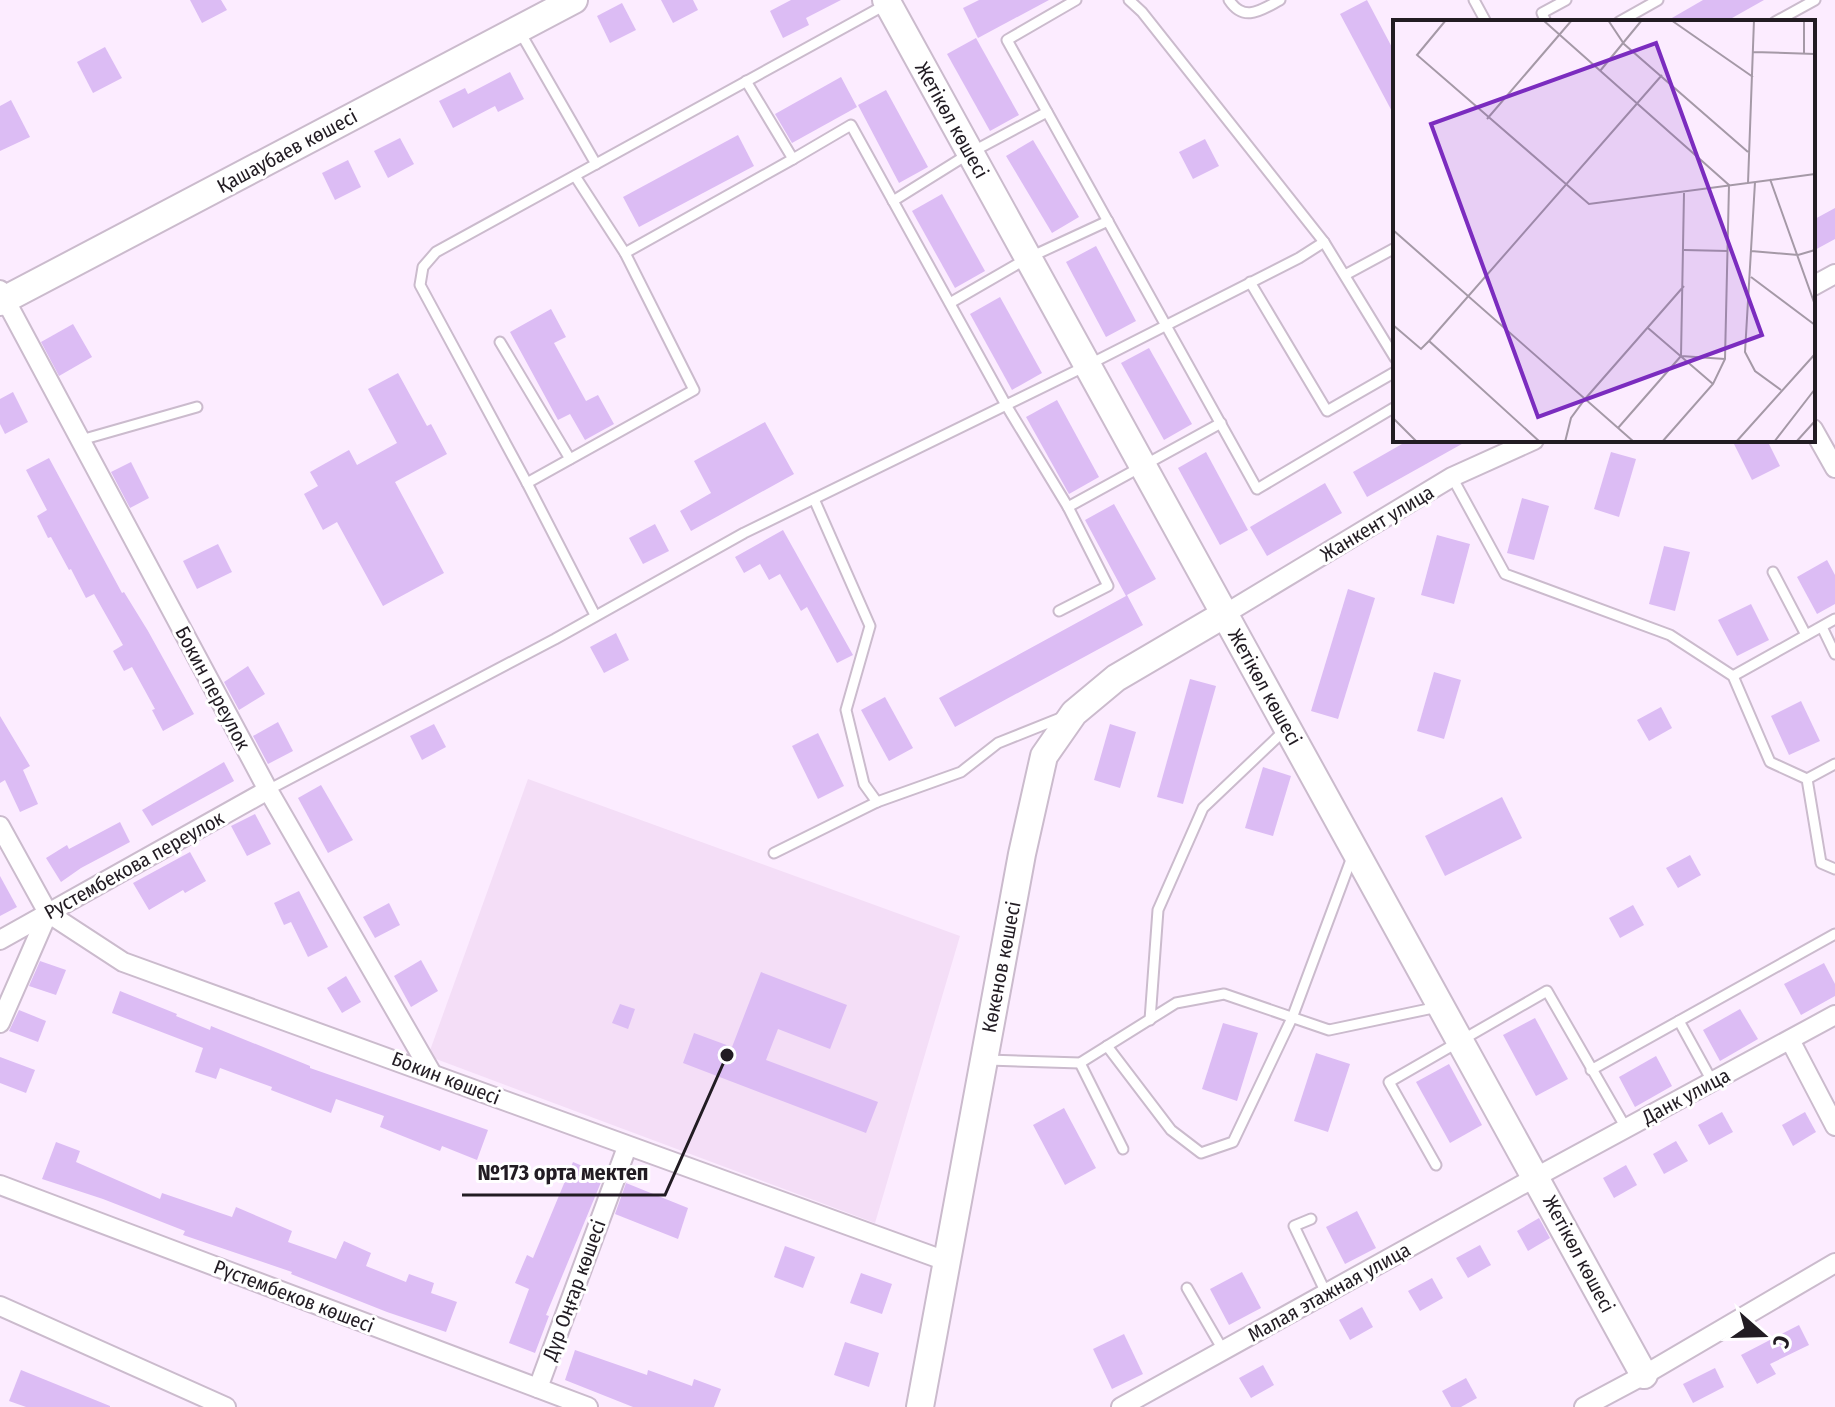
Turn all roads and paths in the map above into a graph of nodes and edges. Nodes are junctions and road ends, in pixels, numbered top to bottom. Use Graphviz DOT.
graph roads {
  1 [pos="574,0"];
  2 [pos="1076,0"];
  3 [pos="1129,0"];
  4 [pos="1229,0"];
  5 [pos="1280,0"];
  6 [pos="1474,0"];
  7 [pos="1566,0"];
  8 [pos="1658,0"];
  9 [pos="1815,0"];
  10 [pos="889,1"];
  11 [pos="1485,20"];
  12 [pos="1545,20"];
  13 [pos="1623,20"];
  14 [pos="1779,20"];
  15 [pos="518,29"];
  16 [pos="746,81"];
  17 [pos="1047,112"];
  18 [pos="970,153"];
  19 [pos="793,159"];
  20 [pos="596,164"];
  21 [pos="575,176"];
  22 [pos="893,201"];
  23 [pos="1108,221"];
  24 [pos="1324,242"];
  25 [pos="1393,249"];
  26 [pos="625,253"];
  27 [pos="1028,258"];
  28 [pos="1835,274"];
  29 [pos="1345,275"];
  30 [pos="1250,282"];
  31 [pos="1815,285"];
  32 [pos="2,297"];
  33 [pos="950,303"];
  34 [pos="1166,325"];
  35 [pos="500,342"];
  36 [pos="1393,355"];
  37 [pos="1088,365"];
  38 [pos="1393,373"];
  39 [pos="1006,405"];
  40 [pos="197,407"];
  41 [pos="1393,408"];
  42 [pos="1221,423"];
  43 [pos="1815,433"];
  44 [pos="81,440"];
  45 [pos="1530,442"];
  46 [pos="570,459"];
  47 [pos="1142,464"];
  48 [pos="1835,468"];
  49 [pos="1452,477"];
  50 [pos="527,483"];
  51 [pos="814,499"];
  52 [pos="1068,507"];
  53 [pos="1773,572"];
  54 [pos="1059,611"];
  55 [pos="1225,614"];
  56 [pos="595,615"];
  57 [pos="1835,619"];
  58 [pos="1822,627"];
  59 [pos="1806,635"];
  60 [pos="1835,654"];
  61 [pos="1733,676"];
  62 [pos="1074,713"];
  63 [pos="1288,728"];
  64 [pos="1835,764"];
  65 [pos="1807,779"];
  66 [pos="268,790"];
  67 [pos="877,802"];
  68 [pos="0,826"];
  69 [pos="1355,850"];
  70 [pos="774,853"];
  71 [pos="1835,869"];
  72 [pos="48,913"];
  73 [pos="1835,934"];
  74 [pos="0,940"];
  75 [pos="1442,1006"];
  76 [pos="1835,1015"];
  77 [pos="1292,1018"];
  78 [pos="1150,1020"];
  79 [pos="1679,1021"];
  80 [pos="0,1023"];
  81 [pos="1460,1039"];
  82 [pos="1790,1040"];
  83 [pos="1107,1046"];
  84 [pos="984,1059"];
  85 [pos="1080,1063"];
  86 [pos="1591,1070"];
  87 [pos="431,1072"];
  88 [pos="1712,1081"];
  89 [pos="1835,1126"];
  90 [pos="1626,1128"];
  91 [pos="627,1147"];
  92 [pos="1123,1149"];
  93 [pos="1436,1165"];
  94 [pos="1536,1177"];
  95 [pos="0,1185"];
  96 [pos="1311,1219"];
  97 [pos="946,1261"];
  98 [pos="1835,1263"];
  99 [pos="1187,1288"];
  100 [pos="1326,1293"];
  101 [pos="0,1306"];
  102 [pos="1223,1350"];
  103 [pos="1644,1375"];
  104 [pos="538,1388"];
  105 [pos="226,1407"];
  106 [pos="588,1407"];
  107 [pos="920,1407"];
  108 [pos="1121,1407"];
  109 [pos="1584,1407"];
  1 -- 15 [label="street, Қашаубаев көшесі"];
  2 -- 17 [label="lane"];
  3 -- 24 [label="lane"];
  4 -- 5 [label="lane"];
  6 -- 11 [label="lane"];
  7 -- 12 [label="lane"];
  8 -- 13 [label="lane"];
  9 -- 14 [label="lane"];
  10 -- 16 [label="lane"];
  10 -- 18 [label="street, Жетікөл көшесі"];
  15 -- 20 [label="lane"];
  15 -- 32 [label="street, Қашаубаев көшесі"];
  16 -- 19 [label="lane"];
  16 -- 20 [label="lane"];
  17 -- 18 [label="lane"];
  17 -- 23 [label="lane"];
  18 -- 22 [label="lane"];
  18 -- 27 [label="street, Жетікөл көшесі"];
  19 -- 22 [label="lane"];
  19 -- 26 [label="lane"];
  20 -- 21 [label="lane"];
  21 -- 26 [label="lane"];
  21 -- 50 [label="lane"];
  22 -- 33 [label="lane"];
  23 -- 27 [label="lane"];
  23 -- 34 [label="lane"];
  24 -- 29 [label="lane"];
  24 -- 30 [label="lane"];
  25 -- 29 [label="lane"];
  26 -- 46 [label="lane"];
  27 -- 33 [label="lane"];
  27 -- 37 [label="street, Жетікөл көшесі"];
  28 -- 31 [label="street"];
  29 -- 36 [label="lane"];
  30 -- 34 [label="lane"];
  30 -- 38 [label="lane"];
  32 -- 44 [label="street, Бокин переулок"];
  33 -- 39 [label="lane"];
  34 -- 37 [label="lane"];
  34 -- 42 [label="lane"];
  35 -- 46 [label="lane"];
  37 -- 39 [label="lane"];
  37 -- 47 [label="street, Жетікөл көшесі"];
  39 -- 51 [label="lane"];
  39 -- 52 [label="lane"];
  40 -- 44 [label="lane"];
  41 -- 42 [label="lane"];
  42 -- 47 [label="lane"];
  43 -- 48 [label="street"];
  44 -- 66 [label="street, Бокин переулок"];
  45 -- 49 [label="street, Жанкент улица"];
  46 -- 50 [label="lane"];
  47 -- 52 [label="lane"];
  47 -- 55 [label="street, Жетікөл көшесі"];
  49 -- 55 [label="street, Жанкент улица"];
  49 -- 61 [label="lane"];
  50 -- 56 [label="lane"];
  51 -- 56 [label="lane"];
  51 -- 67 [label="lane"];
  52 -- 54 [label="lane"];
  53 -- 59 [label="lane"];
  55 -- 62 [label="street, Көкенов көшесі"];
  55 -- 63 [label="street, Жетікөл көшесі"];
  56 -- 66 [label="lane"];
  57 -- 58 [label="lane"];
  58 -- 59 [label="lane"];
  58 -- 60 [label="lane"];
  59 -- 61 [label="lane"];
  61 -- 65 [label="lane"];
  62 -- 67 [label="lane"];
  62 -- 84 [label="street, Көкенов көшесі"];
  63 -- 69 [label="street, Жетікөл көшесі"];
  63 -- 78 [label="lane"];
  64 -- 65 [label="lane"];
  65 -- 71 [label="lane"];
  66 -- 72 [label="street, Рустембекова переулок"];
  66 -- 87 [label="street, Бокин переулок"];
  67 -- 70 [label="lane"];
  68 -- 72 [label="street, Бокин көшесі"];
  69 -- 75 [label="street, Жетікөл көшесі"];
  69 -- 77 [label="lane"];
  72 -- 74 [label="street, Рустембекова переулок"];
  72 -- 80 [label="street"];
  72 -- 87 [label="street, Бокин көшесі"];
  73 -- 79 [label="lane"];
  75 -- 77 [label="lane"];
  75 -- 81 [label="street, Жетікөл көшесі"];
  76 -- 82 [label="street, Данк улица"];
  77 -- 78 [label="lane"];
  77 -- 83 [label="lane"];
  78 -- 83 [label="lane"];
  79 -- 86 [label="lane"];
  79 -- 88 [label="lane"];
  81 -- 86 [label="lane"];
  81 -- 93 [label="lane"];
  81 -- 94 [label="street, Жетікөл көшесі"];
  82 -- 88 [label="street, Данк улица"];
  82 -- 89 [label="street"];
  83 -- 85 [label="lane"];
  84 -- 85 [label="lane"];
  84 -- 97 [label="street, Көкенов көшесі"];
  85 -- 92 [label="lane"];
  86 -- 90 [label="lane"];
  87 -- 91 [label="street, Бокин көшесі"];
  88 -- 90 [label="street, Данк улица"];
  90 -- 94 [label="street, Данк улица"];
  91 -- 97 [label="street, Бокин көшесі"];
  91 -- 104 [label="street, Дүр Оңғар көшесі"];
  94 -- 100 [label="street, Малая этажная улица"];
  94 -- 103 [label="street, Жетікөл көшесі"];
  95 -- 104 [label="street, Рүстембеков көшесі"];
  96 -- 100 [label="lane"];
  97 -- 107 [label="street, Көкенов көшесі"];
  98 -- 103 [label="street"];
  99 -- 102 [label="lane"];
  100 -- 102 [label="street, Малая этажная улица"];
  101 -- 105 [label="street"];
  102 -- 108 [label="street, Малая этажная улица"];
  103 -- 109 [label="street"];
  104 -- 106 [label="street, Рүстембеков көшесі"];
}
